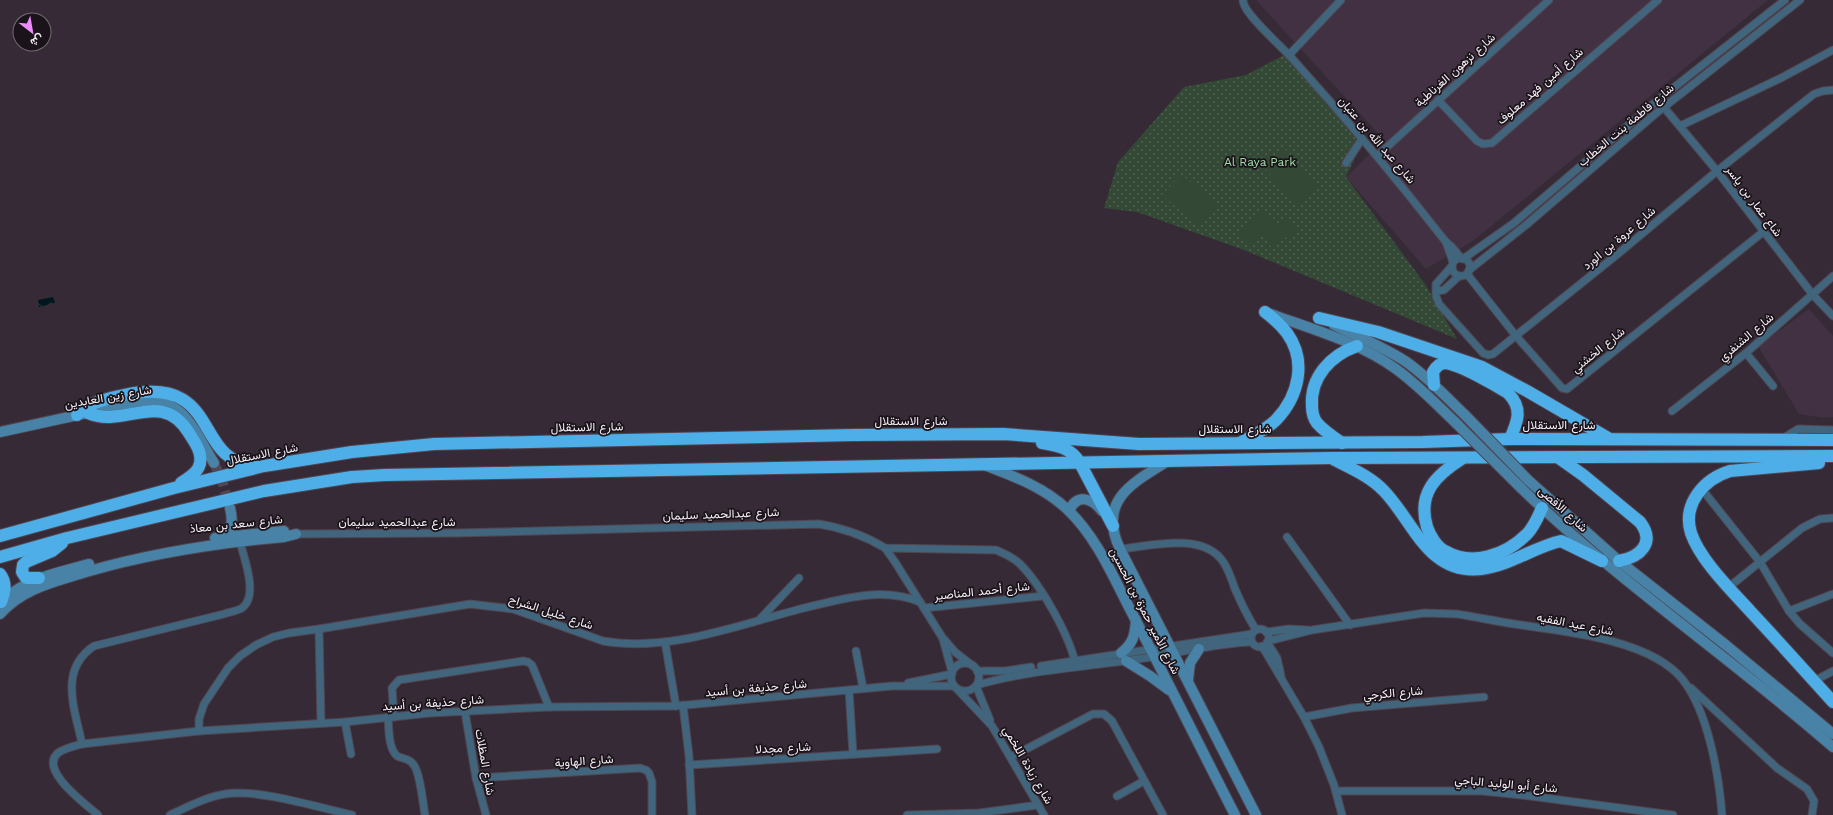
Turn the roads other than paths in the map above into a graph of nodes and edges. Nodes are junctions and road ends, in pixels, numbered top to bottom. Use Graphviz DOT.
graph roads {
  1 [pos="1244,0"];
  2 [pos="1341,0"];
  3 [pos="1549,0"];
  4 [pos="1658,0"];
  5 [pos="1784,0"];
  6 [pos="1800,0"];
  7 [pos="1833,50"];
  8 [pos="1289,55"];
  9 [pos="1833,90"];
  10 [pos="1438,100"];
  11 [pos="1658,100"];
  12 [pos="1664,107"];
  13 [pos="1680,126"];
  14 [pos="1362,139"];
  15 [pos="1377,156"];
  16 [pos="1346,163"];
  17 [pos="1717,171"];
  18 [pos="1763,232"];
  19 [pos="1446,242"];
  20 [pos="1462,258"];
  21 [pos="1452,264"];
  22 [pos="1468,272"];
  23 [pos="1459,276"];
  24 [pos="1833,276"];
  25 [pos="1436,291"];
  26 [pos="1813,294"];
  27 [pos="1265,312"];
  28 [pos="1833,316"];
  29 [pos="1319,318"];
  30 [pos="1516,336"];
  31 [pos="1357,346"];
  32 [pos="1746,353"];
  33 [pos="1434,385"];
  34 [pos="1773,386"];
  35 [pos="1672,411"];
  36 [pos="83,414"];
  37 [pos="1833,430"];
  38 [pos="0,432"];
  39 [pos="1032,436"];
  40 [pos="1510,439"];
  41 [pos="1609,439"];
  42 [pos="1782,440"];
  43 [pos="1833,440"];
  44 [pos="1240,443"];
  45 [pos="1342,443"];
  46 [pos="1833,456"];
  47 [pos="1332,458"];
  48 [pos="1464,458"];
  49 [pos="1559,458"];
  50 [pos="1168,461"];
  51 [pos="1833,462"];
  52 [pos="214,463"];
  53 [pos="983,464"];
  54 [pos="1080,464"];
  55 [pos="904,465"];
  56 [pos="264,466"];
  57 [pos="895,476"];
  58 [pos="1525,484"];
  59 [pos="174,488"];
  60 [pos="1702,488"];
  61 [pos="230,508"];
  62 [pos="1542,508"];
  63 [pos="1068,510"];
  64 [pos="232,518"];
  65 [pos="1833,518"];
  66 [pos="1113,526"];
  67 [pos="248,533"];
  68 [pos="296,534"];
  69 [pos="0,536"];
  70 [pos="222,537"];
  71 [pos="1287,537"];
  72 [pos="68,538"];
  73 [pos="240,542"];
  74 [pos="885,548"];
  75 [pos="1120,549"];
  76 [pos="139,555"];
  77 [pos="0,557"];
  78 [pos="1602,561"];
  79 [pos="1619,561"];
  80 [pos="1760,562"];
  81 [pos="0,574"];
  82 [pos="39,578"];
  83 [pos="799,578"];
  84 [pos="3,587"];
  85 [pos="1729,587"];
  86 [pos="1833,594"];
  87 [pos="1043,596"];
  88 [pos="922,605"];
  89 [pos="0,607"];
  90 [pos="1789,611"];
  91 [pos="760,619"];
  92 [pos="1136,620"];
  93 [pos="1350,625"];
  94 [pos="319,629"];
  95 [pos="1312,630"];
  96 [pos="1254,632"];
  97 [pos="1266,632"];
  98 [pos="942,637"];
  99 [pos="665,642"];
  100 [pos="1252,642"];
  101 [pos="1212,643"];
  102 [pos="1266,643"];
  103 [pos="1200,649"];
  104 [pos="1172,650"];
  105 [pos="856,651"];
  106 [pos="1153,653"];
  107 [pos="1833,653"];
  108 [pos="1123,657"];
  109 [pos="1076,663"];
  110 [pos="975,668"];
  111 [pos="1833,671"];
  112 [pos="952,673"];
  113 [pos="1683,679"];
  114 [pos="1814,681"];
  115 [pos="1188,682"];
  116 [pos="976,685"];
  117 [pos="892,686"];
  118 [pos="955,687"];
  119 [pos="863,688"];
  120 [pos="850,690"];
  121 [pos="1172,694"];
  122 [pos="1484,697"];
  123 [pos="1833,702"];
  124 [pos="680,706"];
  125 [pos="549,707"];
  126 [pos="465,712"];
  127 [pos="391,717"];
  128 [pos="1304,717"];
  129 [pos="321,722"];
  130 [pos="345,722"];
  131 [pos="992,726"];
  132 [pos="199,731"];
  133 [pos="1833,734"];
  134 [pos="82,744"];
  135 [pos="1833,747"];
  136 [pos="937,749"];
  137 [pos="351,754"];
  138 [pos="853,754"];
  139 [pos="1011,757"];
  140 [pos="689,765"];
  141 [pos="476,778"];
  142 [pos="1144,781"];
  143 [pos="1336,791"];
  144 [pos="1117,796"];
  145 [pos="1038,805"];
  146 [pos="979,814"];
  147 [pos="1256,814"];
  148 [pos="98,815"];
  149 [pos="170,815"];
  150 [pos="352,815"];
  151 [pos="425,815"];
  152 [pos="486,815"];
  153 [pos="652,815"];
  154 [pos="692,815"];
  155 [pos="907,815"];
  156 [pos="1044,815"];
  157 [pos="1163,815"];
  158 [pos="1235,815"];
  159 [pos="1342,815"];
  160 [pos="1673,815"];
  161 [pos="1722,815"];
  162 [pos="1812,815"];
  1 -- 8 [label="street, شارع عبد الله بن عتبان"];
  2 -- 8 [label="street"];
  3 -- 10 [label="street, شارع نزهون الغرناطية"];
  4 -- 10 [label="street, شارع أمين فهد معلوف"];
  5 -- 11 [label="street, شارع فاطمة بنت الخطاب"];
  6 -- 12 [label="street, شارع فاطمة بنت الخطاب"];
  7 -- 13 [label="street"];
  8 -- 14 [label="street, شارع عبد الله بن عتبان"];
  9 -- 17 [label="street, شارع عروة بن الورد"];
  10 -- 15 [label="street, شارع نزهون الغرناطية"];
  11 -- 12 [label="street, شاع عمار بن ياسر"];
  11 -- 20 [label="street, شارع فاطمة بنت الخطاب"];
  12 -- 13 [label="street, شاع عمار بن ياسر"];
  12 -- 22 [label="street, شارع فاطمة بنت الخطاب"];
  13 -- 17 [label="street, شاع عمار بن ياسر"];
  14 -- 15 [label="street, شارع عبد الله بن عتبان"];
  14 -- 16 [label="street"];
  15 -- 19 [label="street, شارع عبد الله بن عتبان"];
  17 -- 18 [label="street, شاع عمار بن ياسر"];
  17 -- 30 [label="street, شارع عروة بن الورد"];
  18 -- 26 [label="street, شاع عمار بن ياسر"];
  18 -- 30 [label="street, شارع الخشني"];
  19 -- 20 [label="street, شارع عبد الله بن عتبان"];
  19 -- 21 [label="street, شارع عبد الله بن عتبان"];
  20 -- 21 [label="street"];
  20 -- 22 [label="street"];
  21 -- 23 [label="street"];
  21 -- 25 [label="street"];
  22 -- 23 [label="street"];
  22 -- 30 [label="street, شارع الخشني"];
  23 -- 25 [label="street"];
  24 -- 26 [label="street, شارع الشنفري"];
  25 -- 30 [label="street, شارع عروة بن الورد"];
  26 -- 28 [label="street, شاع عمار بن ياسر"];
  26 -- 32 [label="street, شارع الشنفري"];
  27 -- 31 [label="main road, شارع الأقصى"];
  27 -- 44 [label="highway"];
  29 -- 33 [label="main road, شارع الأقصى"];
  29 -- 41 [label="highway"];
  31 -- 45 [label="highway"];
  31 -- 58 [label="main road, شارع الأقصى, bridge"];
  32 -- 34 [label="street"];
  32 -- 35 [label="street, شارع الشنفري"];
  33 -- 40 [label="highway"];
  33 -- 58 [label="main road, شارع الأقصى, bridge"];
  36 -- 38 [label="main road, شارع زين العابدين"];
  36 -- 52 [label="main road, شارع زين العابدين"];
  36 -- 56 [label="highway"];
  36 -- 59 [label="highway"];
  37 -- 42 [label="street"];
  39 -- 44 [label="highway, شارع الاستقلال"];
  39 -- 54 [label="highway"];
  39 -- 56 [label="highway, شارع الاستقلال"];
  40 -- 41 [label="highway, شارع الاستقلال"];
  40 -- 45 [label="highway, شارع الاستقلال"];
  41 -- 42 [label="highway, شارع الاستقلال"];
  42 -- 43 [label="highway, شارع الاستقلال"];
  44 -- 45 [label="highway, شارع الاستقلال"];
  46 -- 49 [label="highway"];
  47 -- 48 [label="highway"];
  47 -- 50 [label="highway"];
  47 -- 78 [label="highway"];
  48 -- 49 [label="highway"];
  48 -- 62 [label="highway"];
  49 -- 79 [label="highway"];
  50 -- 54 [label="highway"];
  50 -- 66 [label="main road, شارع الأمير حمزة بن الحسين"];
  51 -- 60 [label="highway"];
  53 -- 54 [label="highway"];
  53 -- 55 [label="highway"];
  53 -- 63 [label="main road, شارع الأمير حمزة بن الحسين"];
  54 -- 66 [label="highway"];
  55 -- 57 [label="highway"];
  55 -- 72 [label="highway"];
  56 -- 59 [label="highway, شارع الاستقلال"];
  58 -- 62 [label="main road, شارع الأقصى"];
  58 -- 79 [label="main road, شارع الأقصى"];
  59 -- 69 [label="highway, شارع الاستقلال"];
  60 -- 80 [label="street"];
  60 -- 85 [label="highway"];
  61 -- 64 [label="main road"];
  62 -- 78 [label="main road, شارع الأقصى"];
  63 -- 66 [label="main road"];
  63 -- 92 [label="main road, شارع الأمير حمزة بن الحسين"];
  64 -- 67 [label="main road"];
  64 -- 70 [label="main road"];
  65 -- 80 [label="street"];
  66 -- 75 [label="main road, شارع الأمير حمزة بن الحسين"];
  67 -- 68 [label="main road, شارع سعد بن معاذ"];
  67 -- 70 [label="main road, شارع سعد بن معاذ"];
  68 -- 73 [label="main road, شارع سعد بن معاذ"];
  68 -- 74 [label="street, شارع عبدالحميد سليمان"];
  70 -- 76 [label="main road, شارع سعد بن معاذ"];
  71 -- 93 [label="street"];
  72 -- 77 [label="highway"];
  72 -- 82 [label="highway"];
  73 -- 76 [label="main road, شارع سعد بن معاذ"];
  73 -- 134 [label="street"];
  74 -- 87 [label="street, شارع عبدالحميد سليمان"];
  74 -- 88 [label="street"];
  75 -- 96 [label="street"];
  75 -- 104 [label="main road, شارع الأمير حمزة بن الحسين"];
  76 -- 82 [label="main road, شارع سعد بن معاذ"];
  76 -- 89 [label="main road, شارع سعد بن معاذ"];
  78 -- 135 [label="main road, شارع الأقصى"];
  79 -- 133 [label="main road, شارع الأقصى"];
  80 -- 85 [label="street"];
  80 -- 90 [label="street"];
  81 -- 84 [label="highway"];
  82 -- 89 [label="main road, شارع سعد بن معاذ"];
  83 -- 91 [label="street"];
  84 -- 89 [label="highway"];
  85 -- 114 [label="highway"];
  86 -- 90 [label="street"];
  87 -- 88 [label="street, شارع أحمد المناصير"];
  87 -- 109 [label="street, شارع عبدالحميد سليمان"];
  88 -- 91 [label="street, شارع خليل الشراح"];
  88 -- 98 [label="street"];
  90 -- 107 [label="street"];
  91 -- 99 [label="street, شارع خليل الشراح"];
  92 -- 106 [label="main road, شارع الأمير حمزة بن الحسين"];
  92 -- 108 [label="main road"];
  93 -- 95 [label="street, شارع عيد الفقيه"];
  93 -- 113 [label="street, شارع عيد الفقيه"];
  94 -- 99 [label="street, شارع خليل الشراح"];
  94 -- 129 [label="street"];
  94 -- 132 [label="street, شارع خليل الشراح"];
  95 -- 97 [label="street, شارع عيد الفقيه"];
  95 -- 102 [label="street, شارع عيد الفقيه"];
  96 -- 97 [label="street"];
  96 -- 100 [label="street"];
  96 -- 101 [label="street"];
  97 -- 102 [label="street"];
  98 -- 110 [label="street"];
  98 -- 112 [label="street"];
  99 -- 124 [label="street"];
  100 -- 101 [label="street"];
  100 -- 102 [label="street"];
  101 -- 103 [label="street"];
  101 -- 104 [label="street"];
  102 -- 128 [label="street"];
  103 -- 104 [label="street"];
  103 -- 115 [label="main road"];
  104 -- 106 [label="street"];
  104 -- 115 [label="main road, شارع الأمير حمزة بن الحسين"];
  105 -- 119 [label="street"];
  106 -- 108 [label="street"];
  106 -- 121 [label="main road, شارع الأمير حمزة بن الحسين"];
  108 -- 109 [label="street"];
  108 -- 121 [label="main road"];
  109 -- 110 [label="street"];
  109 -- 116 [label="street"];
  110 -- 112 [label="street"];
  110 -- 116 [label="street"];
  111 -- 114 [label="street"];
  112 -- 117 [label="street, شارع حذيفة بن أسيد"];
  112 -- 118 [label="street"];
  113 -- 161 [label="street, شارع عيد الفقيه"];
  113 -- 162 [label="street"];
  114 -- 123 [label="highway"];
  115 -- 147 [label="main road, شارع الأمير حمزة بن الحسين"];
  116 -- 118 [label="street"];
  116 -- 131 [label="street, شارع زيادة اللخمي"];
  117 -- 118 [label="street, شارع حذيفة بن أسيد"];
  117 -- 119 [label="street, شارع حذيفة بن أسيد"];
  118 -- 131 [label="street, شارع زيادة اللخمي"];
  119 -- 120 [label="street, شارع حذيفة بن أسيد"];
  120 -- 124 [label="street, شارع حذيفة بن أسيد"];
  120 -- 138 [label="street"];
  121 -- 158 [label="main road, شارع الأمير حمزة بن الحسين"];
  122 -- 128 [label="street, شارع الكرجي"];
  124 -- 125 [label="street, شارع حذيفة بن أسيد"];
  124 -- 140 [label="street"];
  125 -- 126 [label="street, شارع حذيفة بن أسيد"];
  125 -- 127 [label="street"];
  126 -- 127 [label="street, شارع حذيفة بن أسيد"];
  126 -- 141 [label="street, شارع المظلات"];
  127 -- 130 [label="street, شارع حذيفة بن أسيد"];
  127 -- 151 [label="street"];
  128 -- 143 [label="street"];
  129 -- 130 [label="street, شارع حذيفة بن أسيد"];
  129 -- 132 [label="street, شارع حذيفة بن أسيد"];
  130 -- 137 [label="street"];
  131 -- 139 [label="street, شارع زيادة اللخمي"];
  132 -- 134 [label="street, شارع حذيفة بن أسيد"];
  134 -- 148 [label="street, شارع حذيفة بن أسيد"];
  136 -- 138 [label="street, شارع مجدلا"];
  138 -- 140 [label="street, شارع مجدلا"];
  139 -- 142 [label="street"];
  139 -- 145 [label="street, شارع زيادة اللخمي"];
  140 -- 154 [label="street"];
  141 -- 152 [label="street, شارع المظلات"];
  141 -- 153 [label="street, شارع الهاوية"];
  142 -- 144 [label="street"];
  142 -- 157 [label="street"];
  143 -- 159 [label="street"];
  143 -- 160 [label="street, شارع أبو الوليد الباجي"];
  145 -- 146 [label="street"];
  145 -- 156 [label="street, شارع زيادة اللخمي"];
  146 -- 155 [label="street"];
  149 -- 150 [label="street"];
}
